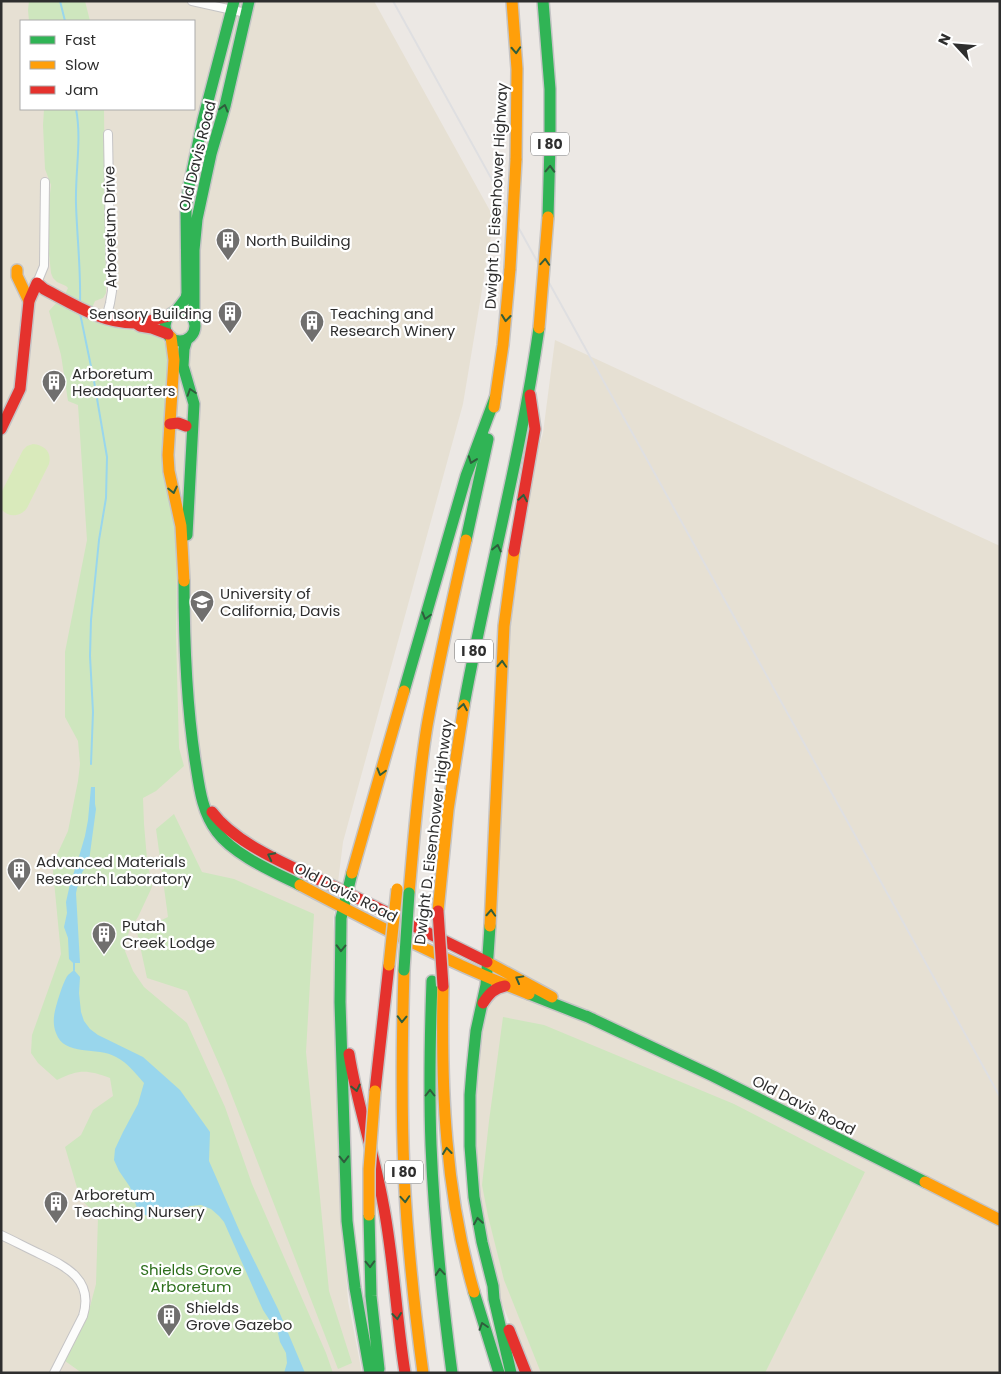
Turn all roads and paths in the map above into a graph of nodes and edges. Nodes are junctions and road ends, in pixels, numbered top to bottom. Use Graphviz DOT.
graph roads {
  1 [pos="192,1"];
  2 [pos="249,1"];
  3 [pos="512,1"];
  4 [pos="543,1"];
  5 [pos="233,6"];
  6 [pos="246,13"];
  7 [pos="108,134"];
  8 [pos="45,182"];
  9 [pos="17,270"];
  10 [pos="37,283"];
  11 [pos="29,301"];
  12 [pos="172,314"];
  13 [pos="101,317"];
  14 [pos="194,319"];
  15 [pos="136,323"];
  16 [pos="169,336"];
  17 [pos="187,339"];
  18 [pos="530,395"];
  19 [pos="496,398"];
  20 [pos="190,421"];
  21 [pos="170,424"];
  22 [pos="1,429"];
  23 [pos="169,466"];
  24 [pos="184,466"];
  25 [pos="189,487"];
  26 [pos="184,580"];
  27 [pos="200,792"];
  28 [pos="416,807"];
  29 [pos="347,892"];
  30 [pos="343,908"];
  31 [pos="488,962"];
  32 [pos="486,978"];
  33 [pos="437,983"];
  34 [pos="506,986"];
  35 [pos="341,988"];
  36 [pos="481,1007"];
  37 [pos="593,1019"];
  38 [pos="1000,1220"];
  39 [pos="1,1235"];
  40 [pos="492,1286"];
  41 [pos="54,1373"];
  42 [pos="370,1373"];
  43 [pos="379,1373"];
  44 [pos="406,1373"];
  45 [pos="423,1373"];
  46 [pos="452,1373"];
  47 [pos="499,1373"];
  48 [pos="511,1373"];
  49 [pos="526,1373"];
  1 -- 5 [label="street"];
  2 -- 6 [label="main road, Old Davis Road"];
  3 -- 19 [label="main road, Dwight D. Eisenhower Highway / I 80, one-way, bridge"];
  18 -- 4 [label="main road, Dwight D. Eisenhower Highway / I 80, one-way, bridge"];
  5 -- 6 [label="street"];
  5 -- 12 [label="main road, Old Davis Road"];
  14 -- 6 [label="main road, Old Davis Road, one-way"];
  7 -- 13 [label="street, Arboretum Drive"];
  8 -- 10 [label="street"];
  9 -- 11 [label="main road"];
  10 -- 11 [label="main road"];
  10 -- 13 [label="main road"];
  11 -- 22 [label="main road"];
  12 -- 14 [label="main road"];
  12 -- 15 [label="main road"];
  12 -- 16 [label="main road"];
  13 -- 15 [label="main road"];
  14 -- 17 [label="main road"];
  15 -- 16 [label="main road"];
  16 -- 17 [label="main road"];
  16 -- 21 [label="main road, Old Davis Road"];
  20 -- 17 [label="main road, Old Davis Road, one-way"];
  31 -- 18 [label="main road, one-way"];
  33 -- 18 [label="main road, Dwight D. Eisenhower Highway / I 80, one-way, bridge"];
  19 -- 28 [label="main road, Dwight D. Eisenhower Highway / I 80"];
  19 -- 29 [label="main road, one-way"];
  20 -- 21 [label="main road"];
  20 -- 24 [label="main road"];
  20 -- 25 [label="main road, Old Davis Road"];
  21 -- 23 [label="main road, Old Davis Road"];
  23 -- 24 [label="main road"];
  23 -- 26 [label="main road, Old Davis Road, one-way"];
  24 -- 25 [label="main road"];
  25 -- 26 [label="main road, Old Davis Road"];
  26 -- 27 [label="main road, Old Davis Road"];
  29 -- 27 [label="main road, Old Davis Road, one-way"];
  27 -- 30 [label="main road, Old Davis Road"];
  28 -- 43 [label="main road, one-way, bridge"];
  28 -- 45 [label="main road, Dwight D. Eisenhower Highway / I 80, one-way, bridge"];
  29 -- 30 [label="main road"];
  29 -- 31 [label="main road, Old Davis Road"];
  30 -- 32 [label="main road, Old Davis Road"];
  30 -- 35 [label="main road, one-way"];
  31 -- 32 [label="main road"];
  37 -- 31 [label="main road, Old Davis Road, one-way"];
  32 -- 34 [label="main road, Old Davis Road"];
  32 -- 36 [label="main road"];
  46 -- 33 [label="main road, Dwight D. Eisenhower Highway / I 80, one-way"];
  47 -- 33 [label="main road, one-way"];
  34 -- 36 [label="main road"];
  34 -- 37 [label="main road, Old Davis Road"];
  35 -- 42 [label="main road, one-way"];
  35 -- 44 [label="main road, one-way"];
  40 -- 36 [label="main road, one-way"];
  37 -- 38 [label="main road, Old Davis Road"];
  39 -- 41 [label="street"];
  40 -- 48 [label="main road"];
  40 -- 49 [label="main road"];
}
